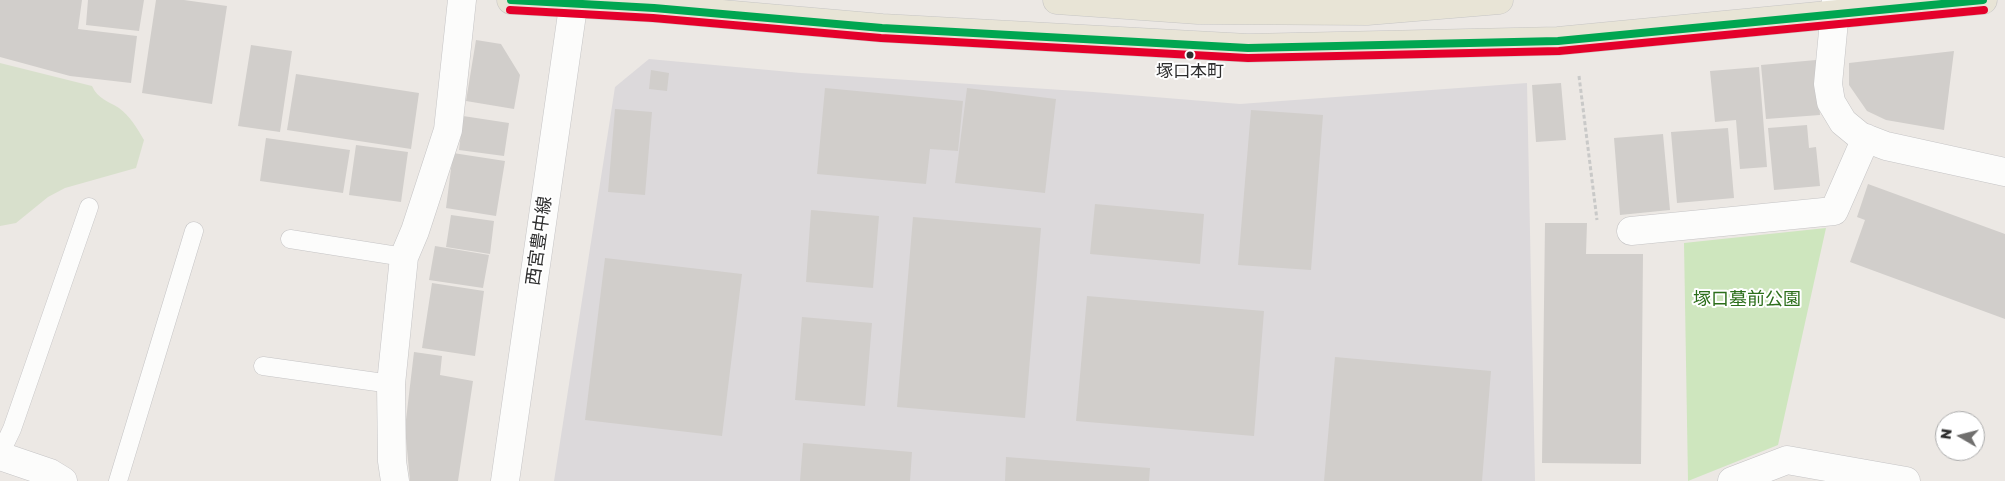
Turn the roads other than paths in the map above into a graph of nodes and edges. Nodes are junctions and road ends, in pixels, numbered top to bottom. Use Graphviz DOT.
graph roads {
  1 [pos="462,0"];
  2 [pos="511,0"];
  3 [pos="1057,0"];
  4 [pos="1499,0"];
  5 [pos="1983,0"];
  6 [pos="573,2"];
  7 [pos="1193,5"];
  8 [pos="1835,7"];
  9 [pos="1866,138"];
  10 [pos="2005,172"];
  11 [pos="90,207"];
  12 [pos="194,230"];
  13 [pos="1630,231"];
  14 [pos="290,239"];
  15 [pos="404,257"];
  16 [pos="263,366"];
  17 [pos="391,384"];
  18 [pos="0,455"];
  19 [pos="63,481"];
  20 [pos="118,481"];
  21 [pos="395,481"];
  22 [pos="505,481"];
  23 [pos="1732,481"];
  24 [pos="1906,481"];
  1 -- 15 [label="street"];
  2 -- 6 [label="main road"];
  3 -- 7 [label="main road"];
  4 -- 7 [label="main road"];
  5 -- 8 [label="main road"];
  6 -- 8 [label="main road"];
  6 -- 22 [label="street, 西宮豊中線"];
  8 -- 9 [label="street"];
  9 -- 10 [label="street"];
  9 -- 13 [label="street"];
  11 -- 18 [label="lane"];
  12 -- 20 [label="lane"];
  14 -- 15 [label="lane"];
  15 -- 17 [label="street"];
  16 -- 17 [label="lane"];
  17 -- 21 [label="street"];
  18 -- 19 [label="street"];
  23 -- 24 [label="street"];
}
